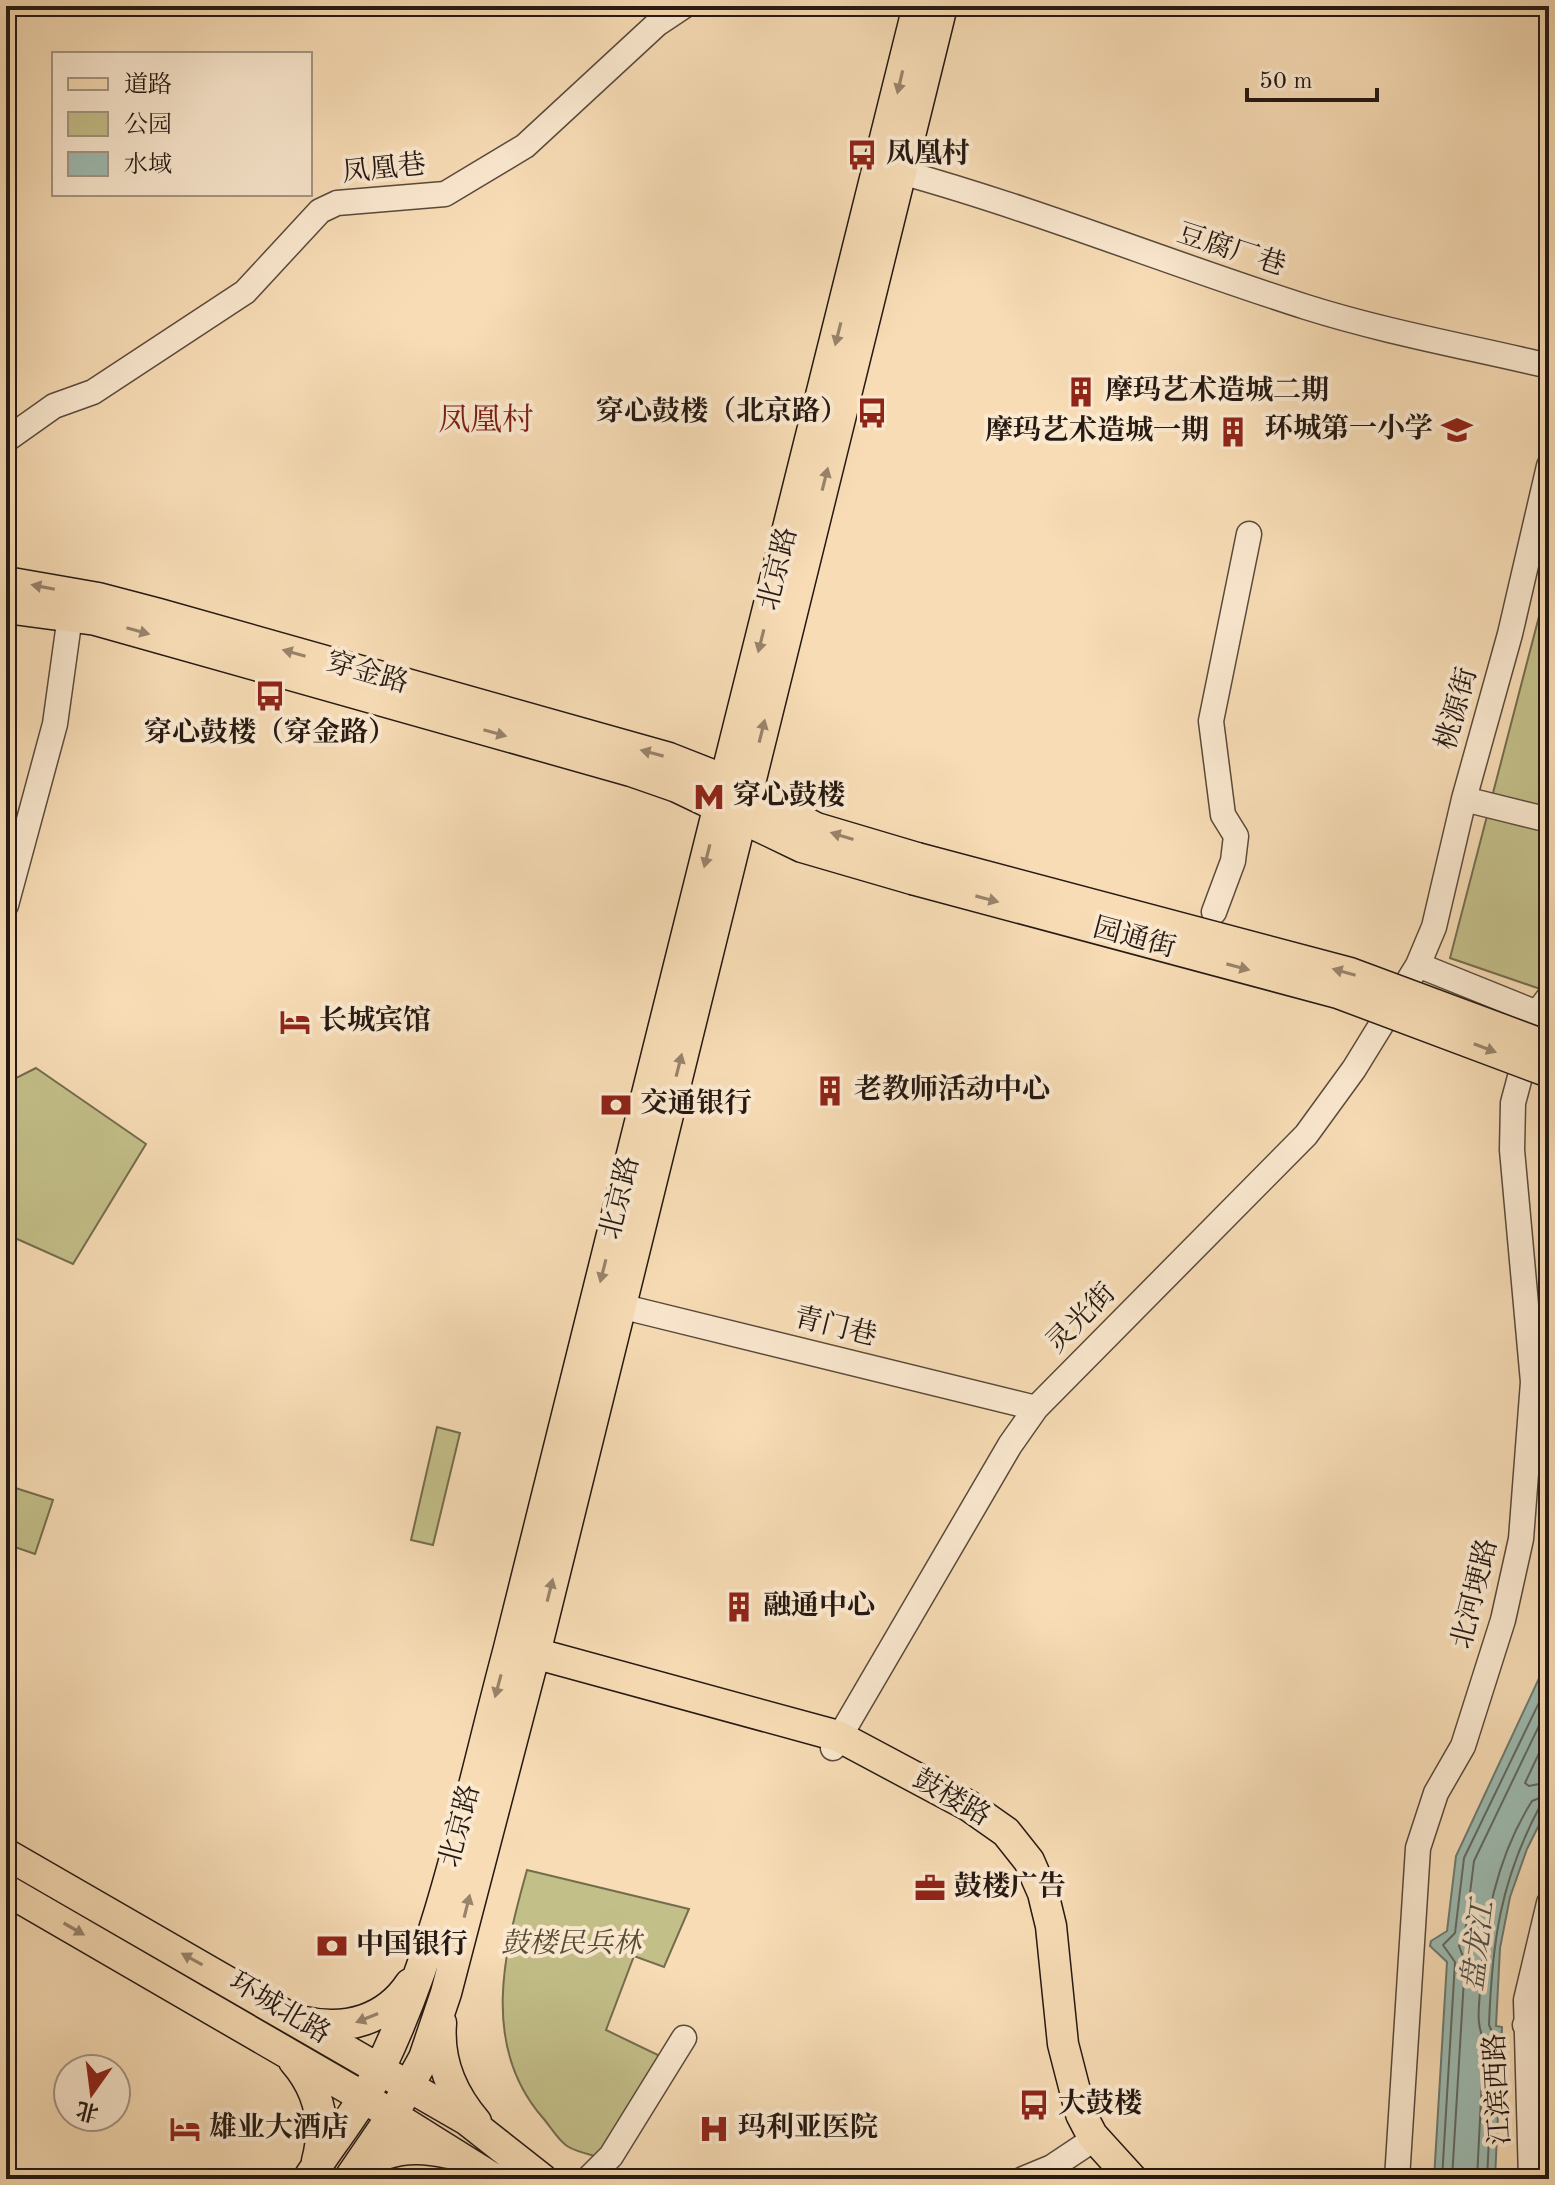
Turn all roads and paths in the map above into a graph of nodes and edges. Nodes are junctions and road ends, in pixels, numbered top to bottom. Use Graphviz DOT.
graph roads {
  1 [pos="684,6"];
  2 [pos="918,6"];
  3 [pos="942,6"];
  4 [pos="901,172"];
  5 [pos="1549,366"];
  6 [pos="6,440"];
  7 [pos="1549,466"];
  8 [pos="1249,534"];
  9 [pos="6,582"];
  10 [pos="6,608"];
  11 [pos="70,616"];
  12 [pos="1464,799"];
  13 [pos="733,800"];
  14 [pos="1549,820"];
  15 [pos="914,869"];
  16 [pos="6,905"];
  17 [pos="1214,912"];
  18 [pos="1418,965"];
  19 [pos="1543,1005"];
  20 [pos="1549,1047"];
  21 [pos="1549,1072"];
  22 [pos="620,1306"];
  23 [pos="1036,1408"];
  24 [pos="533,1659"];
  25 [pos="835,1742"];
  26 [pos="6,1854"];
  27 [pos="6,1890"];
  28 [pos="1549,1903"];
  29 [pos="421,1965"];
  30 [pos="446,1993"];
  31 [pos="292,2017"];
  32 [pos="1525,2025"];
  33 [pos="1549,2031"];
  34 [pos="684,2038"];
  35 [pos="284,2052"];
  36 [pos="380,2070"];
  37 [pos="409,2086"];
  38 [pos="363,2097"];
  39 [pos="392,2116"];
  40 [pos="494,2140"];
  41 [pos="1085,2145"];
  42 [pos="457,2156"];
  43 [pos="311,2174"];
  44 [pos="349,2178"];
  45 [pos="494,2179"];
  46 [pos="542,2179"];
  47 [pos="588,2179"];
  48 [pos="1023,2179"];
  49 [pos="1114,2179"];
  50 [pos="1132,2179"];
  51 [pos="1397,2179"];
  52 [pos="1531,2179"];
  1 -- 6 [label="street, 凤凰巷"];
  2 -- 13 [label="main road, 北京路, one-way"];
  3 -- 4 [label="main road, 北京路"];
  4 -- 5 [label="street, 豆腐厂巷"];
  13 -- 4 [label="main road, 北京路, one-way"];
  7 -- 12 [label="street, 桃源街"];
  8 -- 17 [label="street"];
  13 -- 9 [label="main road, 穿金路, one-way"];
  10 -- 11 [label="main road, 穿金路"];
  11 -- 13 [label="main road, 穿金路, one-way"];
  11 -- 16 [label="street"];
  12 -- 14 [label="street"];
  12 -- 18 [label="street, 桃源街"];
  13 -- 15 [label="main road, 园通街"];
  22 -- 13 [label="main road, 北京路, one-way"];
  13 -- 29 [label="main road, 北京路, one-way"];
  20 -- 15 [label="main road, 园通街, one-way, bridge"];
  15 -- 21 [label="main road, 园通街, one-way, bridge"];
  18 -- 19 [label="street"];
  18 -- 23 [label="street, 灵光街"];
  19 -- 51 [label="street, 北河埂路"];
  22 -- 23 [label="street, 青门巷"];
  24 -- 22 [label="main road, 北京路, one-way"];
  23 -- 25 [label="street, 灵光街"];
  24 -- 25 [label="main road, 鼓楼路"];
  30 -- 24 [label="main road, 北京路, one-way"];
  25 -- 41 [label="main road, 鼓楼路"];
  25 -- 50 [label="main road, 鼓楼路"];
  31 -- 26 [label="main road, 环城北路, one-way"];
  27 -- 35 [label="main road, 环城北路, one-way"];
  28 -- 32 [label="street, 江滨西路"];
  29 -- 31 [label="main road, one-way"];
  29 -- 36 [label="main road, 北京路"];
  30 -- 37 [label="main road, 北京路"];
  30 -- 40 [label="main road"];
  31 -- 36 [label="main road, 环城北路"];
  32 -- 33 [label="street"];
  32 -- 52 [label="street, 江滨西路"];
  34 -- 47 [label="street"];
  35 -- 38 [label="main road, 环城北路"];
  35 -- 43 [label="main road"];
  36 -- 37 [label="main road, 环城北路"];
  36 -- 38 [label="main road, 北京路"];
  37 -- 39 [label="main road, 北京路"];
  37 -- 40 [label="main road, 环城北路"];
  38 -- 39 [label="main road, 环城北路"];
  38 -- 43 [label="main road, 北京路"];
  39 -- 42 [label="main road, 环城北路"];
  39 -- 44 [label="main road, 北京路"];
  40 -- 46 [label="main road, 环城北路"];
  41 -- 48 [label="street"];
  41 -- 49 [label="main road, 鼓楼路"];
  42 -- 44 [label="main road"];
  42 -- 45 [label="main road, 环城北路"];
}
